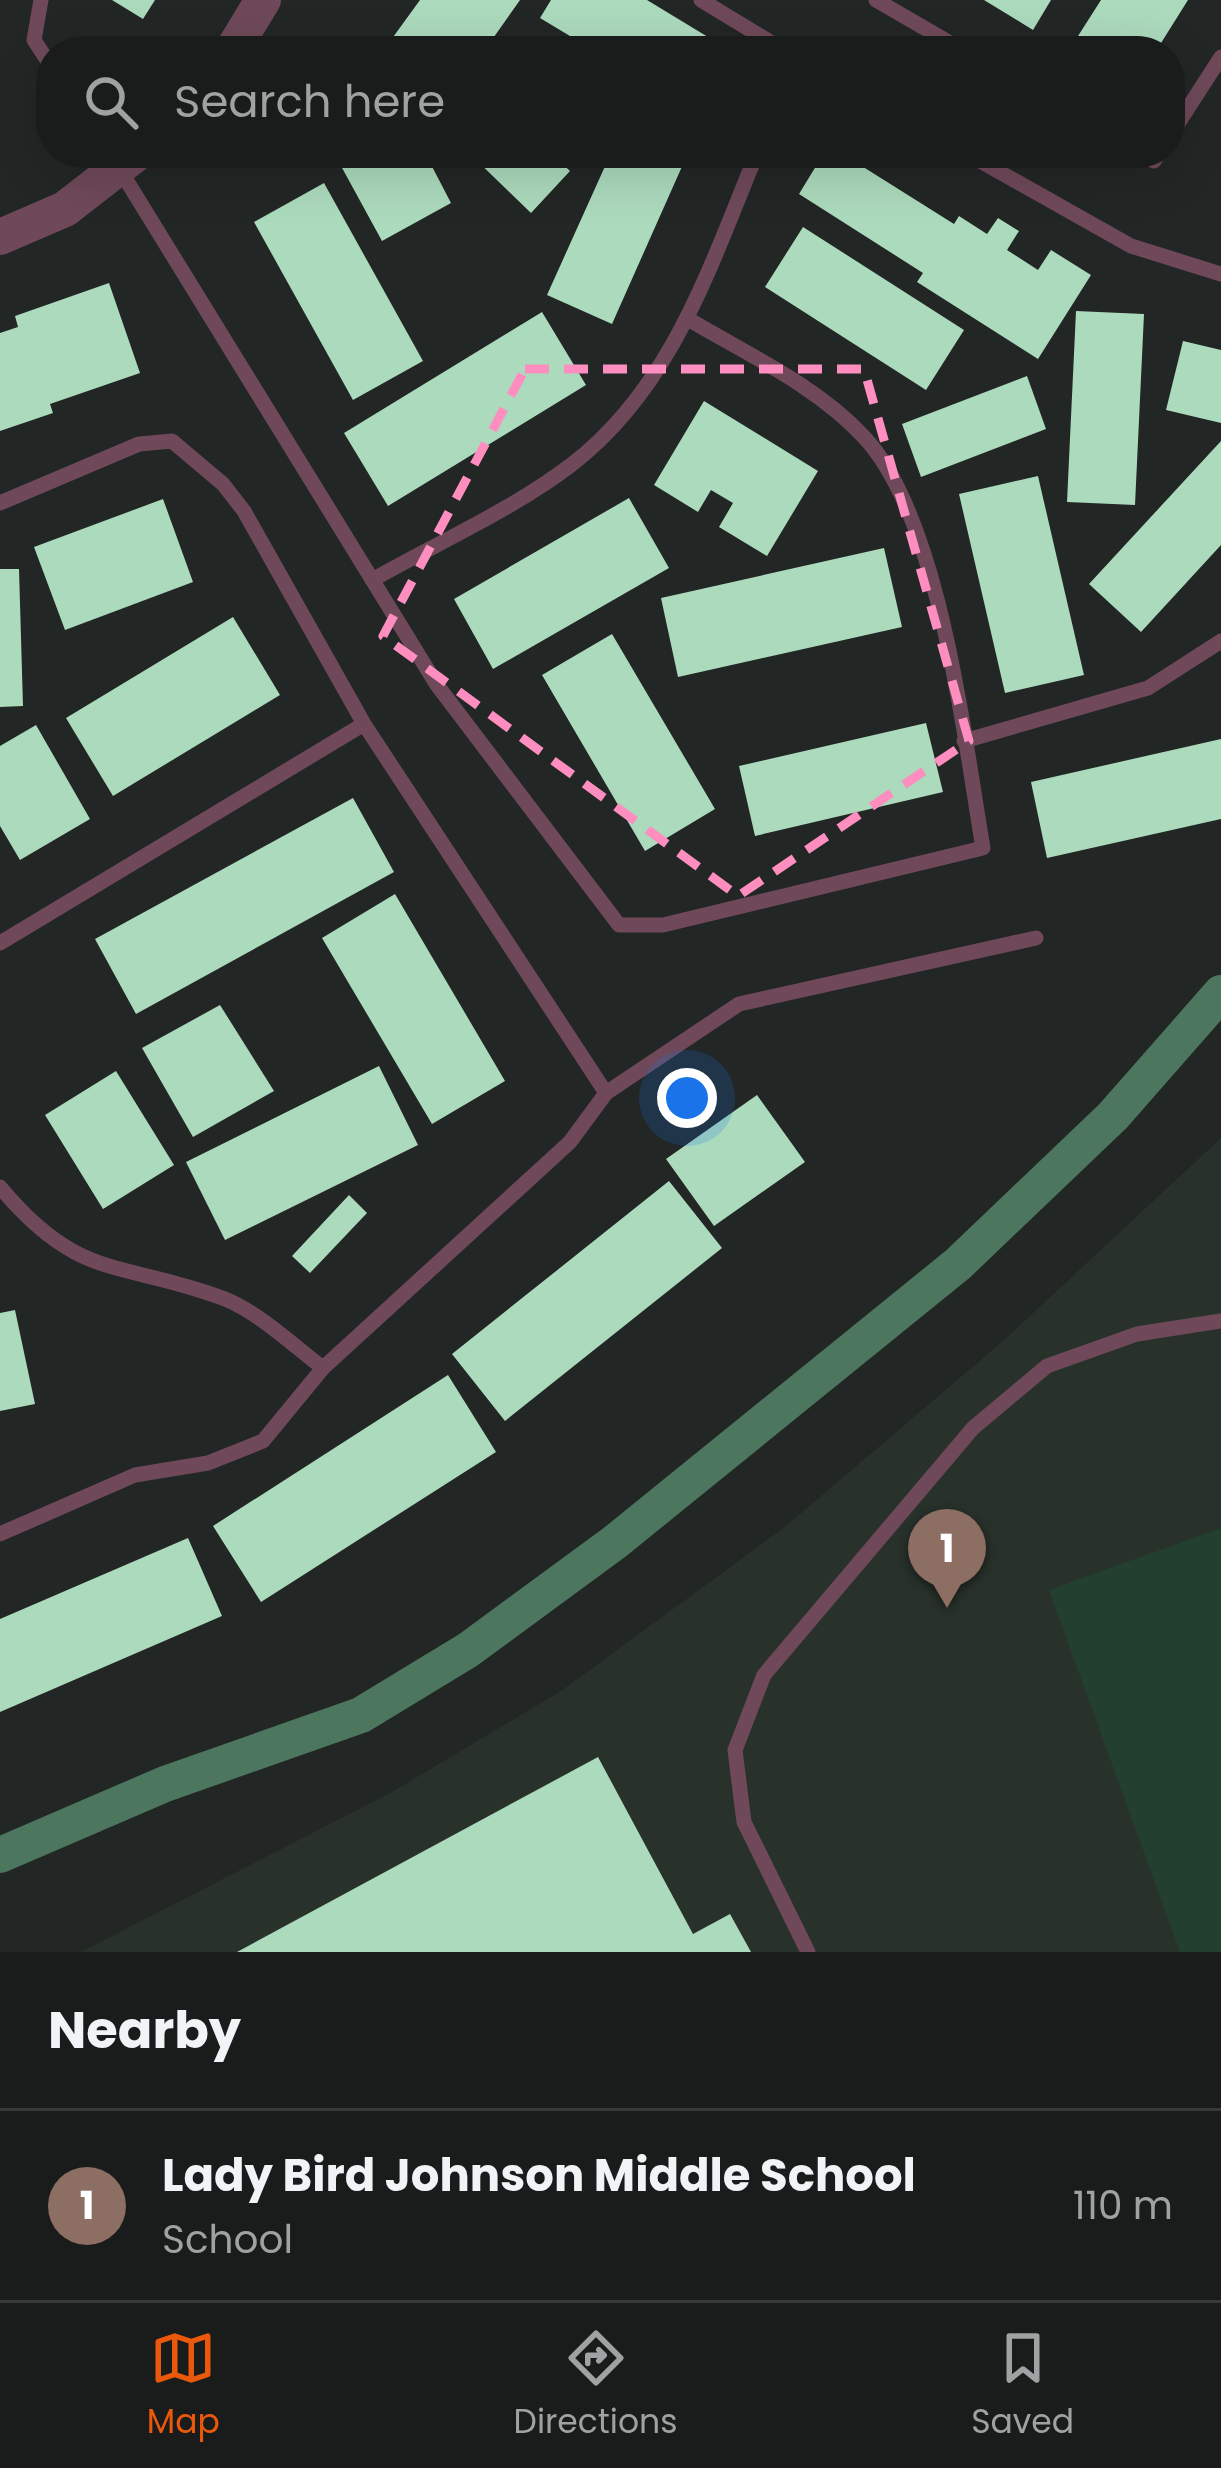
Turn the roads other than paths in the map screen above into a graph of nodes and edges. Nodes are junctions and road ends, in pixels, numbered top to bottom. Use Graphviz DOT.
graph roads {
  1 [pos="40,0"];
  2 [pos="263,0"];
  3 [pos="701,0"];
  4 [pos="876,0"];
  5 [pos="241,36"];
  6 [pos="760,36"];
  7 [pos="938,36"];
  8 [pos="36,43"];
  9 [pos="1221,57"];
  10 [pos="1185,113"];
  11 [pos="110,168"];
  12 [pos="127,168"];
  13 [pos="751,168"];
  14 [pos="993,168"];
  15 [pos="0,237"];
  16 [pos="1221,274"];
  17 [pos="688,319"];
  18 [pos="0,503"];
  19 [pos="372,580"];
  20 [pos="1221,641"];
  21 [pos="364,724"];
  22 [pos="964,741"];
  23 [pos="1036,938"];
  24 [pos="0,943"];
  25 [pos="606,1094"];
  26 [pos="1,1191"];
  27 [pos="1221,1321"];
  28 [pos="323,1368"];
  29 [pos="0,1534"];
  30 [pos="808,1952"];
  1 -- 8 [label="lane"];
  2 -- 5 [label="street"];
  3 -- 6 [label="lane"];
  4 -- 7 [label="lane"];
  9 -- 10 [label="lane"];
  11 -- 15 [label="street"];
  12 -- 19 [label="lane"];
  13 -- 17 [label="lane"];
  14 -- 16 [label="lane"];
  17 -- 19 [label="lane"];
  17 -- 22 [label="lane"];
  18 -- 21 [label="lane"];
  19 -- 22 [label="lane"];
  20 -- 22 [label="lane"];
  21 -- 24 [label="lane"];
  21 -- 25 [label="lane"];
  23 -- 25 [label="lane"];
  25 -- 28 [label="lane"];
  26 -- 28 [label="lane"];
  27 -- 30 [label="lane"];
  28 -- 29 [label="lane"];
}
